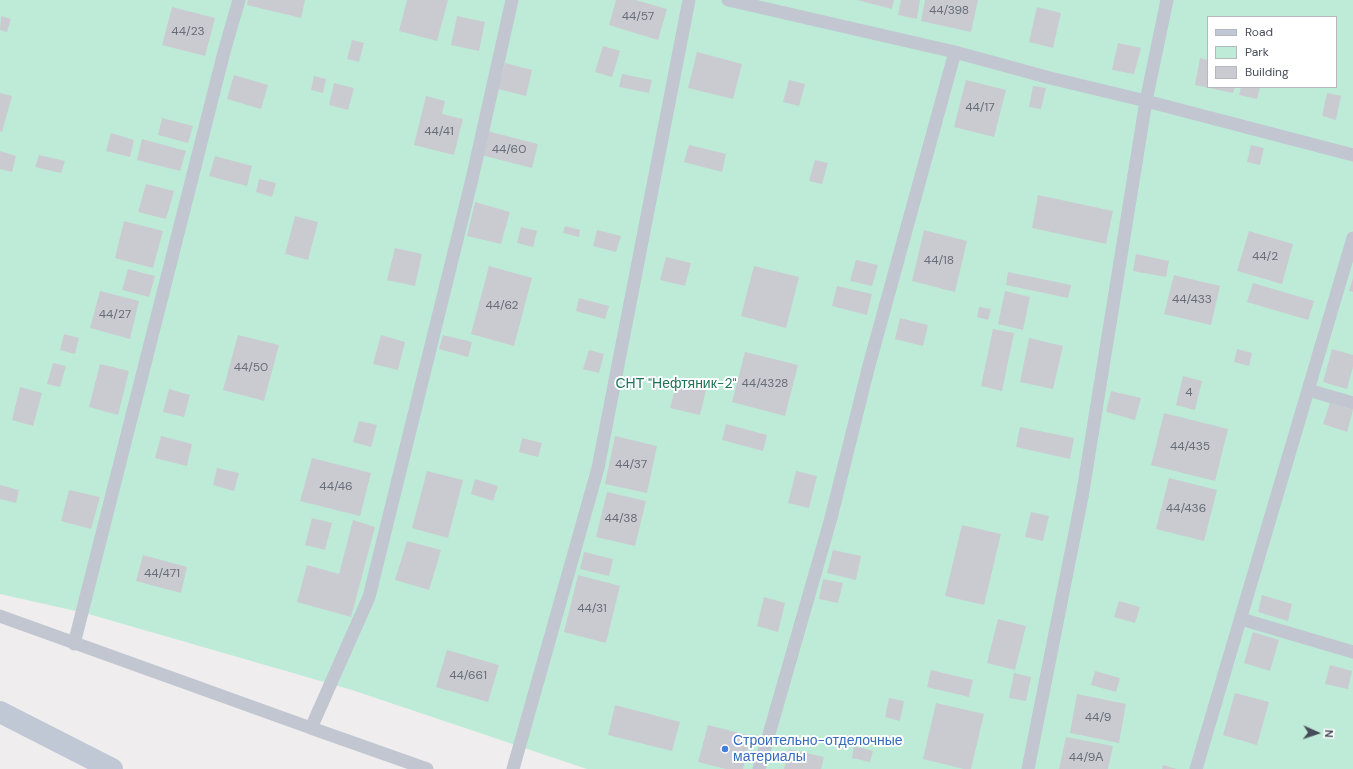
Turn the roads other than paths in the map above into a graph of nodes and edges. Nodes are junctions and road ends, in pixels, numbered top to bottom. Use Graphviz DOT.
graph roads {
  1 [pos="240,0"];
  2 [pos="512,0"];
  3 [pos="689,0"];
  4 [pos="728,0"];
  5 [pos="1167,0"];
  6 [pos="955,52"];
  7 [pos="1146,101"];
  8 [pos="1353,155"];
  9 [pos="1353,238"];
  10 [pos="1308,390"];
  11 [pos="1353,403"];
  12 [pos="0,616"];
  13 [pos="1241,619"];
  14 [pos="74,644"];
  15 [pos="1353,652"];
  16 [pos="0,712"];
  17 [pos="311,728"];
  18 [pos="112,769"];
  19 [pos="427,769"];
  20 [pos="514,769"];
  21 [pos="759,769"];
  22 [pos="1028,769"];
  23 [pos="1196,769"];
  1 -- 14 [label="lane"];
  2 -- 17 [label="lane"];
  3 -- 20 [label="lane"];
  4 -- 6 [label="lane"];
  5 -- 7 [label="lane"];
  6 -- 7 [label="lane"];
  6 -- 21 [label="lane"];
  7 -- 8 [label="lane"];
  7 -- 22 [label="lane"];
  9 -- 10 [label="lane"];
  10 -- 11 [label="lane"];
  10 -- 13 [label="lane"];
  12 -- 14 [label="lane"];
  13 -- 15 [label="lane"];
  13 -- 23 [label="lane"];
  14 -- 17 [label="lane"];
  16 -- 18 [label="main road"];
  17 -- 19 [label="lane"];
}
